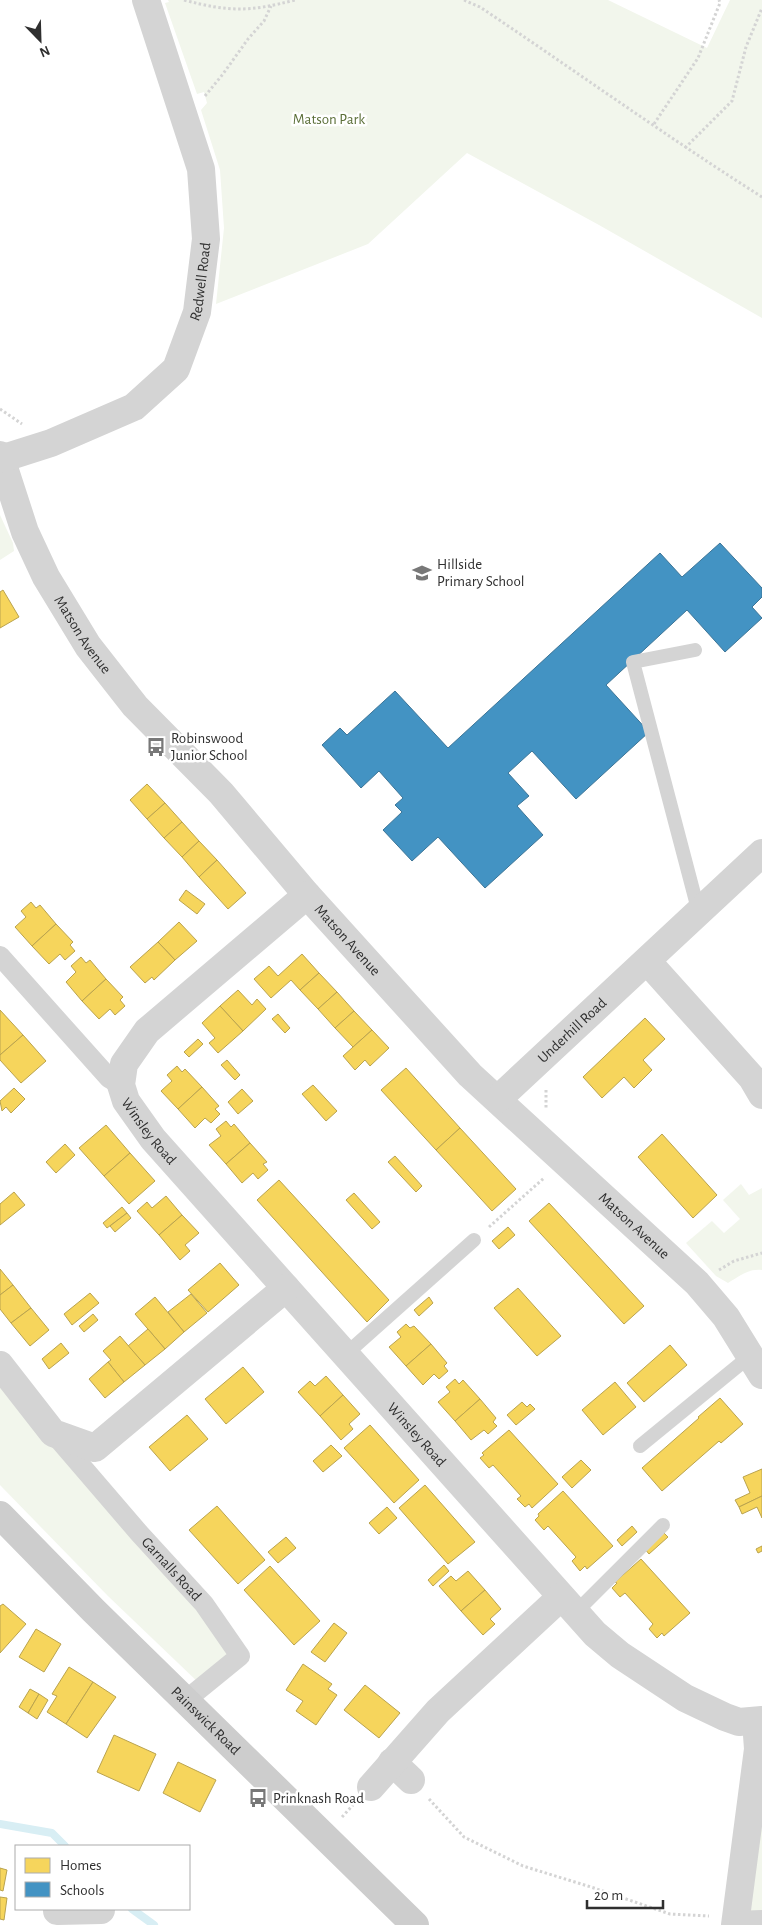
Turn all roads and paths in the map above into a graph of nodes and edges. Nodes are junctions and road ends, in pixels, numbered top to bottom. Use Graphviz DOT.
graph roads {
  1 [pos="146,0"];
  2 [pos="184,0"];
  3 [pos="295,0"];
  4 [pos="464,0"];
  5 [pos="719,0"];
  6 [pos="271,6"];
  7 [pos="762,8"];
  8 [pos="184,118"];
  9 [pos="654,125"];
  10 [pos="685,148"];
  11 [pos="762,197"];
  12 [pos="1,457"];
  13 [pos="696,650"];
  14 [pos="762,853"];
  15 [pos="307,895"];
  16 [pos="699,913"];
  17 [pos="0,956"];
  18 [pos="647,961"];
  19 [pos="121,1085"];
  20 [pos="762,1095"];
  21 [pos="498,1099"];
  22 [pos="562,1160"];
  23 [pos="474,1240"];
  24 [pos="762,1253"];
  25 [pos="697,1282"];
  26 [pos="286,1288"];
  27 [pos="346,1354"];
  28 [pos="0,1364"];
  29 [pos="756,1366"];
  30 [pos="53,1432"];
  31 [pos="640,1446"];
  32 [pos="0,1514"];
  33 [pos="663,1525"];
  34 [pos="568,1605"];
  35 [pos="186,1700"];
  36 [pos="759,1720"];
  37 [pos="392,1762"];
  38 [pos="412,1780"];
  39 [pos="371,1787"];
  40 [pos="324,1835"];
  41 [pos="101,1910"];
  42 [pos="57,1915"];
  43 [pos="734,1922"];
  44 [pos="762,1924"];
  45 [pos="415,1925"];
  1 -- 8 [label="street, Redwell Road"];
  2 -- 6 [label="path"];
  3 -- 6 [label="path"];
  4 -- 9 [label="path"];
  5 -- 9 [label="path"];
  6 -- 8 [label="path"];
  7 -- 10 [label="path"];
  8 -- 12 [label="street, Redwell Road"];
  9 -- 10 [label="path"];
  10 -- 11 [label="path"];
  12 -- 15 [label="street, Matson Avenue"];
  13 -- 16 [label="lane"];
  14 -- 16 [label="street, Underhill Road"];
  15 -- 19 [label="street, Winsley Road"];
  15 -- 21 [label="street, Matson Avenue"];
  16 -- 18 [label="street, Underhill Road"];
  17 -- 19 [label="street, Winsley Road"];
  18 -- 20 [label="street"];
  18 -- 21 [label="street, Underhill Road"];
  19 -- 26 [label="street, Winsley Road"];
  21 -- 22 [label="street, Matson Avenue"];
  22 -- 23 [label="path"];
  22 -- 25 [label="street, Matson Avenue"];
  23 -- 27 [label="lane"];
  24 -- 25 [label="path"];
  25 -- 29 [label="street, Matson Avenue"];
  26 -- 27 [label="street, Winsley Road"];
  26 -- 30 [label="street"];
  27 -- 34 [label="street, Winsley Road"];
  28 -- 30 [label="street, Garnalls Road"];
  29 -- 31 [label="lane"];
  30 -- 35 [label="street, Garnalls Road"];
  32 -- 35 [label="main road, Painswick Road"];
  33 -- 34 [label="lane"];
  34 -- 36 [label="street, Winsley Road"];
  34 -- 37 [label="street"];
  35 -- 40 [label="main road, Painswick Road"];
  36 -- 43 [label="street"];
  37 -- 38 [label="street"];
  37 -- 39 [label="street"];
  38 -- 43 [label="path"];
  39 -- 40 [label="path"];
  40 -- 45 [label="main road, Painswick Road"];
  41 -- 42 [label="street"];
  43 -- 44 [label="street"];
}
